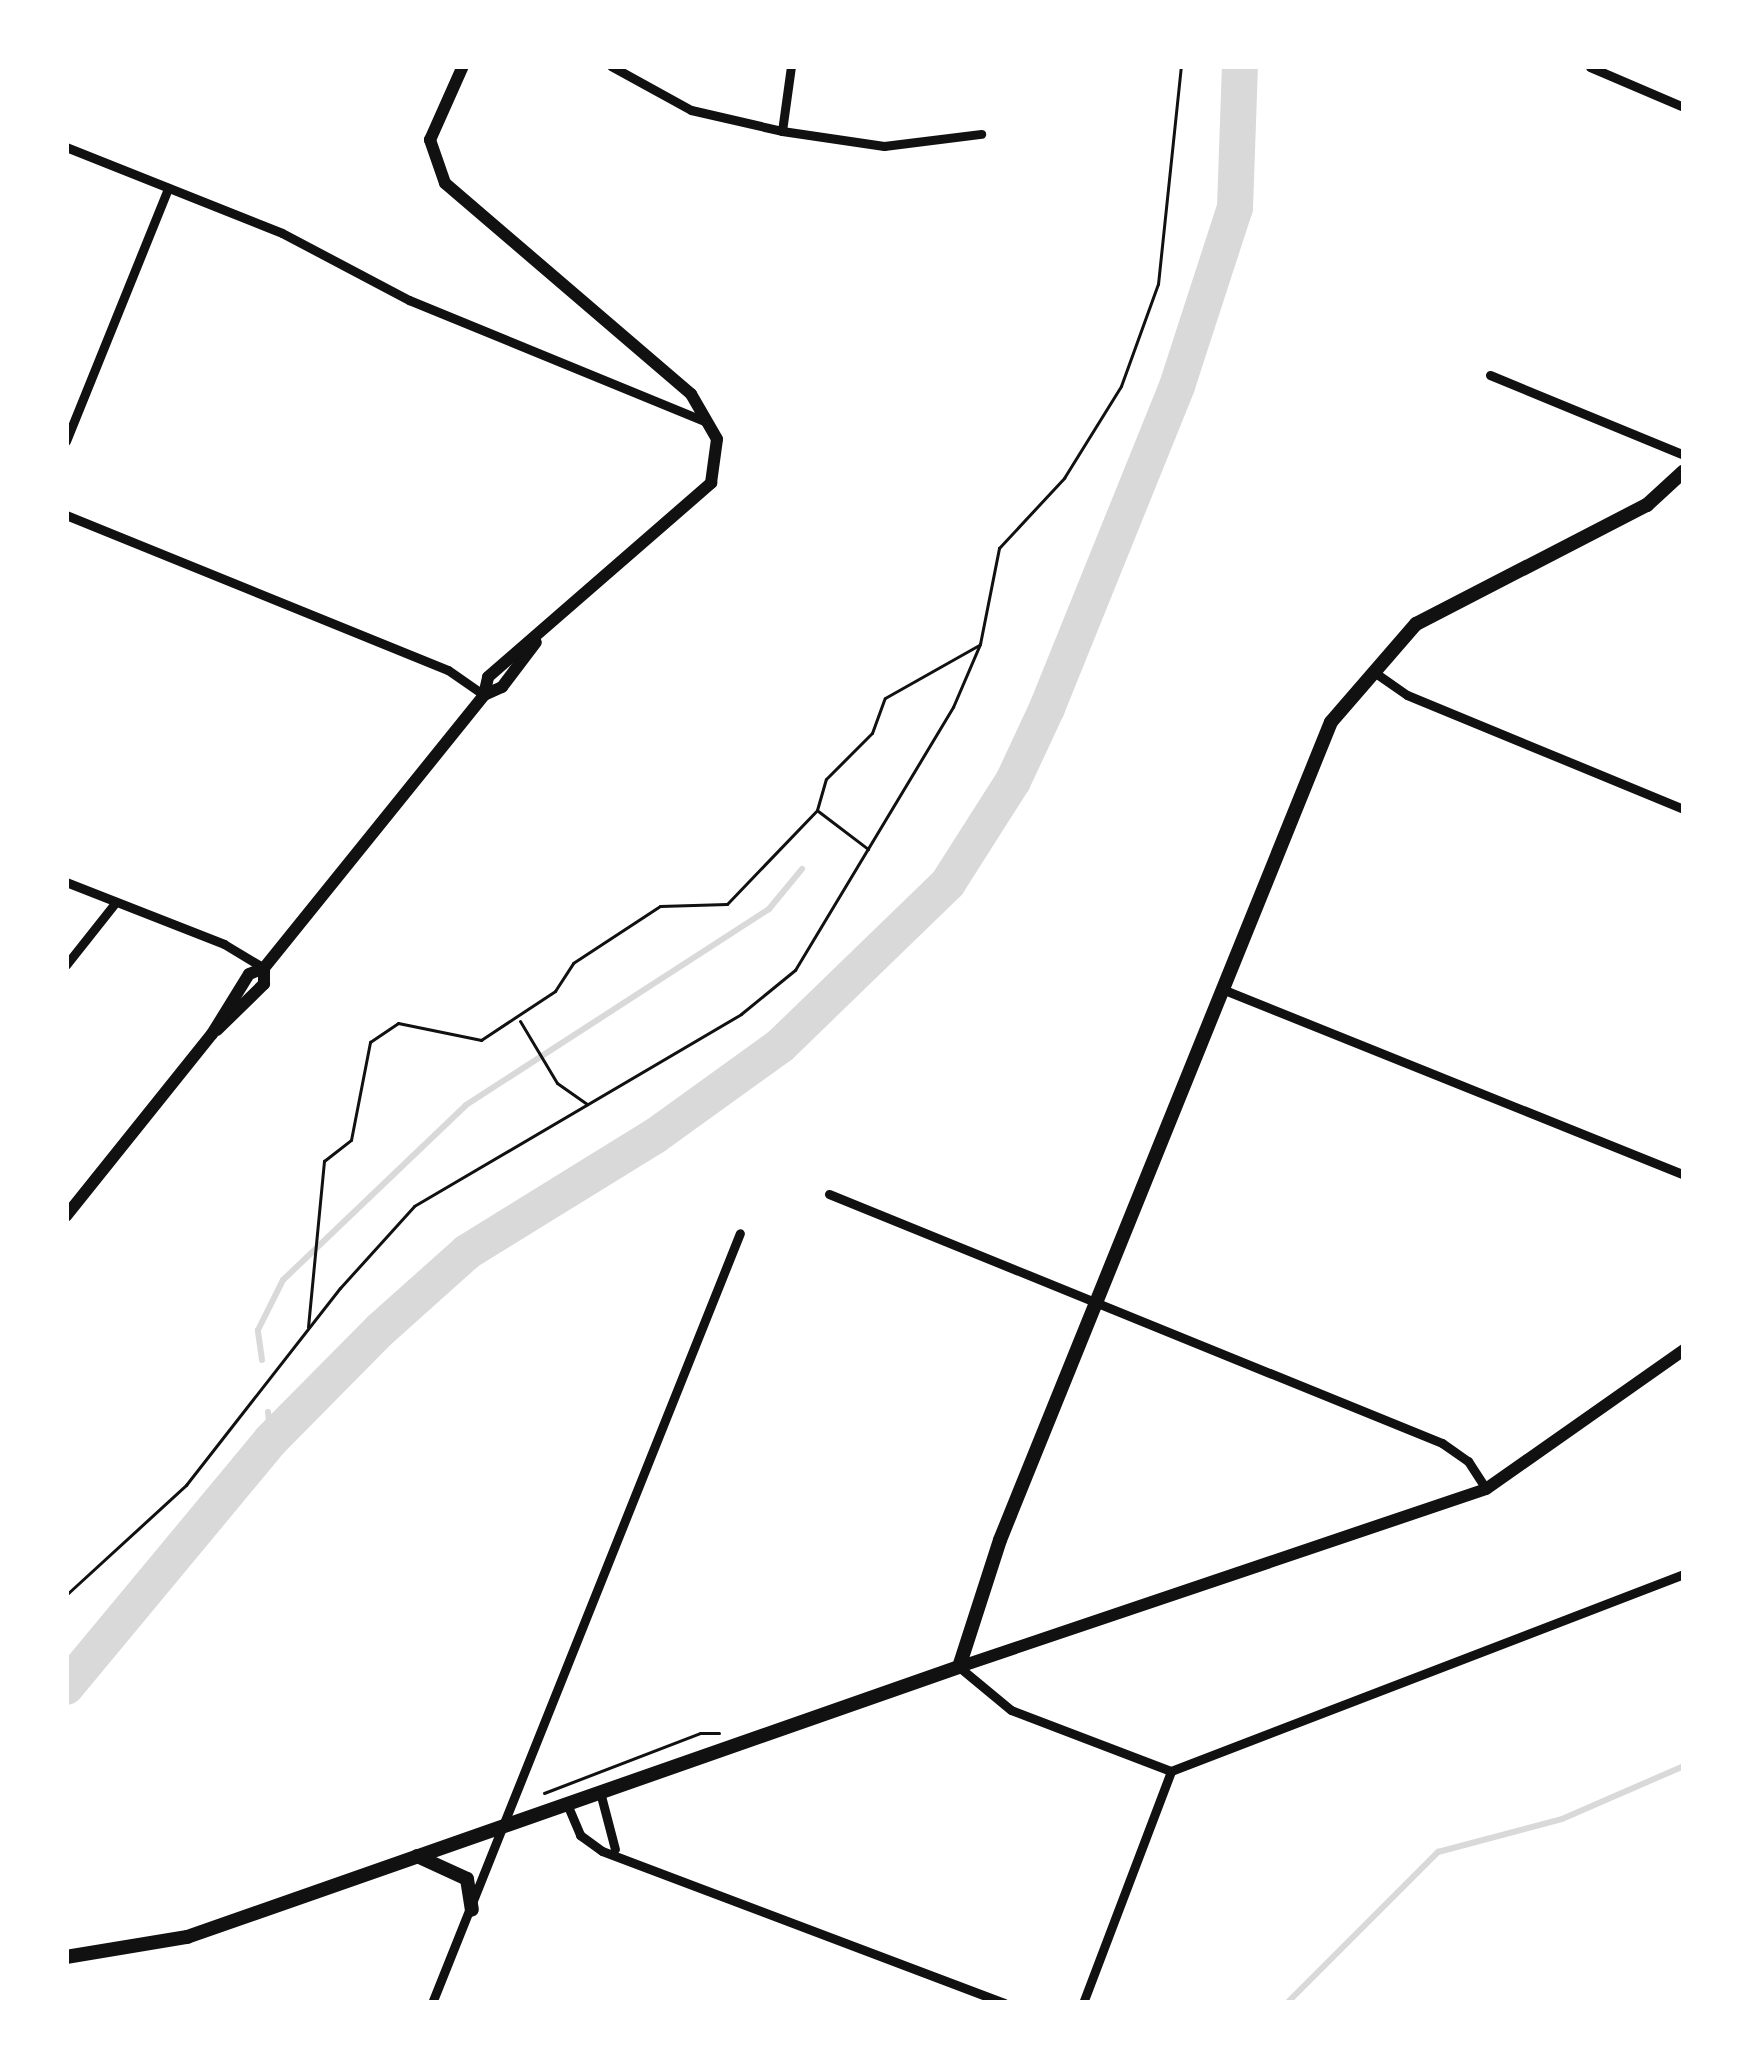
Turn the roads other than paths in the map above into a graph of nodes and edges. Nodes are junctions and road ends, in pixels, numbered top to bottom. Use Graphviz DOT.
graph roads {
  1 [pos="463,66"];
  2 [pos="610,66"];
  3 [pos="791,66"];
  4 [pos="1590,67"];
  5 [pos="1684,107"];
  6 [pos="782,131"];
  7 [pos="981,134"];
  8 [pos="66,147"];
  9 [pos="168,188"];
  10 [pos="1490,374"];
  11 [pos="712,424"];
  12 [pos="66,441"];
  13 [pos="1684,454"];
  14 [pos="1684,471"];
  15 [pos="66,515"];
  16 [pos="1370,669"];
  17 [pos="484,695"];
  18 [pos="1684,809"];
  19 [pos="66,882"];
  20 [pos="116,902"];
  21 [pos="66,965"];
  22 [pos="264,968"];
  23 [pos="1222,989"];
  24 [pos="1684,1175"];
  25 [pos="830,1194"];
  26 [pos="66,1216"];
  27 [pos="740,1233"];
  28 [pos="1096,1305"];
  29 [pos="1684,1351"];
  30 [pos="1486,1489"];
  31 [pos="1684,1574"];
  32 [pos="959,1667"];
  33 [pos="1171,1771"];
  34 [pos="600,1792"];
  35 [pos="567,1803"];
  36 [pos="510,1822"];
  37 [pos="615,1849"];
  38 [pos="417,1856"];
  39 [pos="472,1910"];
  40 [pos="66,1957"];
  41 [pos="432,2003"];
  42 [pos="1004,2003"];
  43 [pos="1083,2003"];
  1 -- 11 [label="street"];
  2 -- 6 [label="street"];
  3 -- 6 [label="street"];
  4 -- 5 [label="street"];
  6 -- 7 [label="street"];
  8 -- 9 [label="street"];
  9 -- 11 [label="street"];
  9 -- 12 [label="street"];
  10 -- 13 [label="street"];
  11 -- 17 [label="street"];
  14 -- 16 [label="main road"];
  15 -- 17 [label="street"];
  16 -- 18 [label="street"];
  16 -- 23 [label="main road"];
  17 -- 22 [label="street"];
  19 -- 20 [label="street"];
  20 -- 21 [label="street"];
  20 -- 22 [label="street"];
  22 -- 26 [label="street"];
  23 -- 24 [label="street"];
  23 -- 28 [label="main road"];
  25 -- 28 [label="street"];
  27 -- 36 [label="street"];
  28 -- 30 [label="street"];
  28 -- 32 [label="main road"];
  29 -- 30 [label="street"];
  30 -- 32 [label="street"];
  31 -- 33 [label="street"];
  32 -- 33 [label="street"];
  32 -- 34 [label="main road"];
  33 -- 43 [label="street"];
  34 -- 35 [label="main road"];
  34 -- 37 [label="street"];
  35 -- 36 [label="main road"];
  35 -- 37 [label="street"];
  36 -- 38 [label="main road"];
  36 -- 39 [label="street"];
  37 -- 42 [label="street"];
  38 -- 39 [label="main road"];
  38 -- 40 [label="main road"];
  39 -- 41 [label="street"];
}
